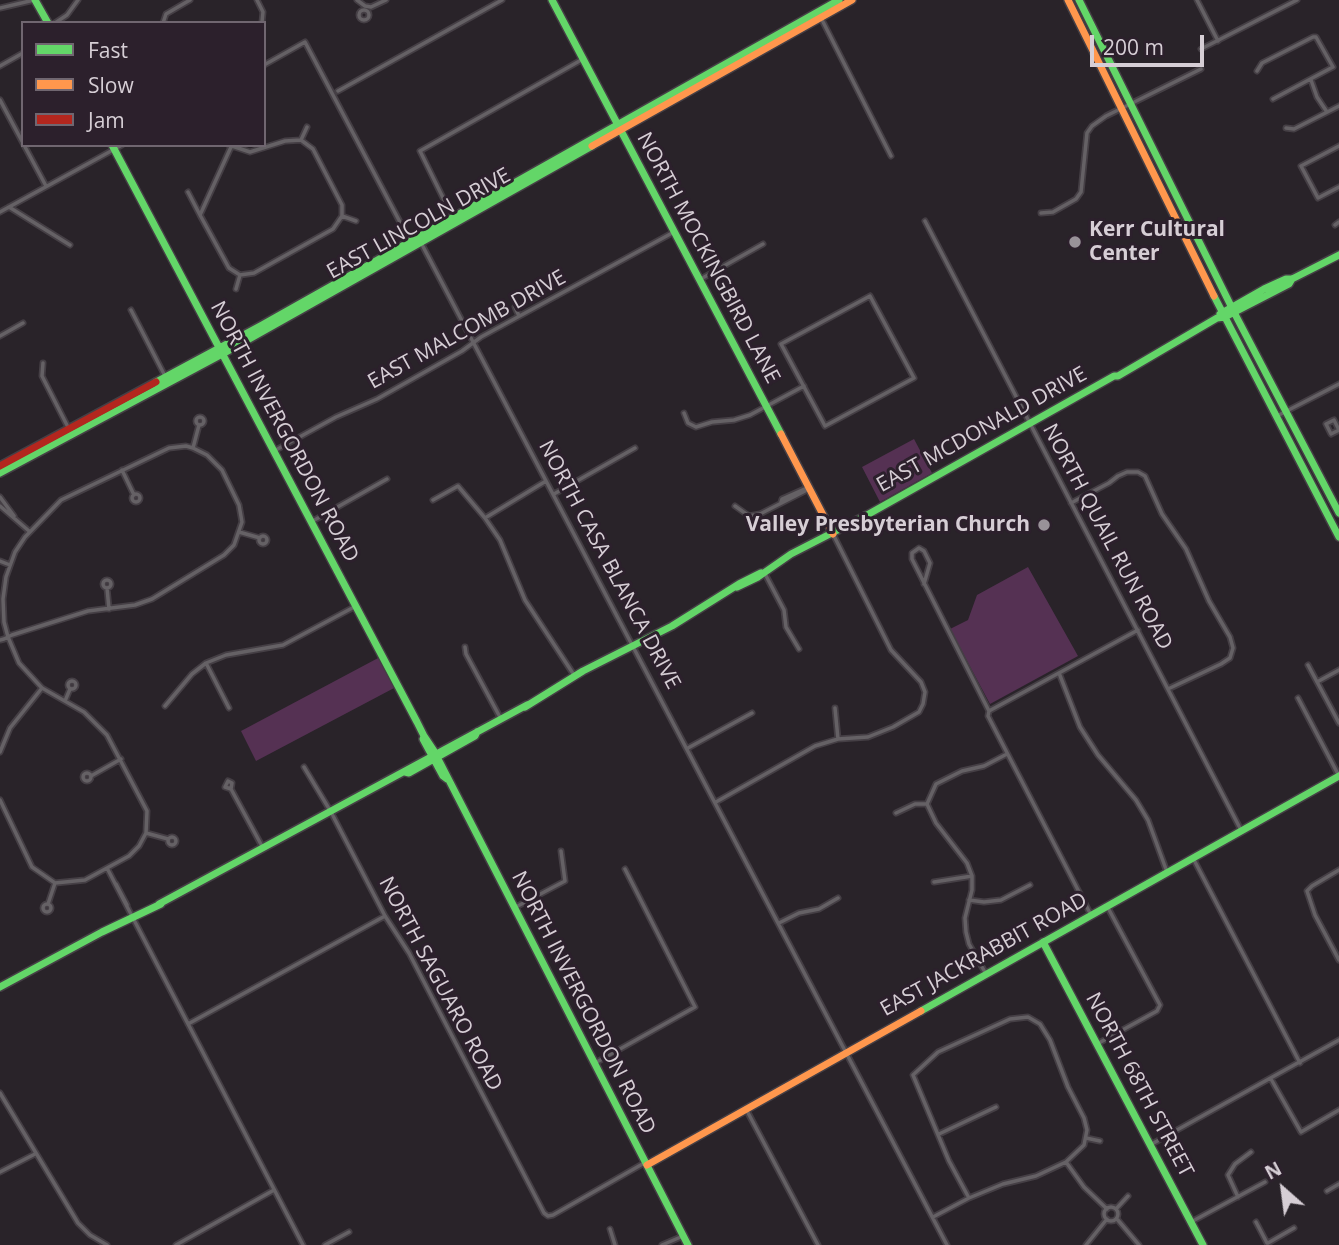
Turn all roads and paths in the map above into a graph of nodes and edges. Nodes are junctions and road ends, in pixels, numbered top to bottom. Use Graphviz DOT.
graph roads {
  1 [pos="34,0"];
  2 [pos="78,0"];
  3 [pos="190,0"];
  4 [pos="257,0"];
  5 [pos="357,0"];
  6 [pos="386,0"];
  7 [pos="502,0"];
  8 [pos="552,0"];
  9 [pos="839,0"];
  10 [pos="852,0"];
  11 [pos="1068,0"];
  12 [pos="1079,0"];
  13 [pos="1205,0"];
  14 [pos="1198,1"];
  15 [pos="1294,1"];
  16 [pos="0,8"];
  17 [pos="819,14"];
  18 [pos="47,21"];
  19 [pos="58,21"];
  20 [pos="163,21"];
  21 [pos="262,21"];
  22 [pos="1218,41"];
  23 [pos="1201,49"];
  24 [pos="21,54"];
  25 [pos="583,59"];
  26 [pos="266,64"];
  27 [pos="0,66"];
  28 [pos="1201,69"];
  29 [pos="1257,71"];
  30 [pos="1310,79"];
  31 [pos="338,91"];
  32 [pos="1273,99"];
  33 [pos="0,100"];
  34 [pos="1130,104"];
  35 [pos="1339,106"];
  36 [pos="1122,108"];
  37 [pos="1327,112"];
  38 [pos="307,127"];
  39 [pos="619,127"];
  40 [pos="1286,128"];
  41 [pos="21,140"];
  42 [pos="301,140"];
  43 [pos="1339,146"];
  44 [pos="25,147"];
  45 [pos="113,147"];
  46 [pos="230,147"];
  47 [pos="233,147"];
  48 [pos="266,147"];
  49 [pos="266,147"];
  50 [pos="891,156"];
  51 [pos="46,186"];
  52 [pos="1339,187"];
  53 [pos="188,192"];
  54 [pos="9,207"];
  55 [pos="449,209"];
  56 [pos="0,212"];
  57 [pos="1041,213"];
  58 [pos="200,215"];
  59 [pos="342,216"];
  60 [pos="356,220"];
  61 [pos="925,222"];
  62 [pos="674,232"];
  63 [pos="416,242"];
  64 [pos="762,244"];
  65 [pos="70,245"];
  66 [pos="1339,256"];
  67 [pos="240,275"];
  68 [pos="699,280"];
  69 [pos="236,289"];
  70 [pos="515,307"];
  71 [pos="1233,309"];
  72 [pos="131,310"];
  73 [pos="519,316"];
  74 [pos="1222,316"];
  75 [pos="23,323"];
  76 [pos="0,336"];
  77 [pos="474,342"];
  78 [pos="221,351"];
  79 [pos="43,363"];
  80 [pos="167,380"];
  81 [pos="1339,384"];
  82 [pos="804,386"];
  83 [pos="767,406"];
  84 [pos="1286,411"];
  85 [pos="684,413"];
  86 [pos="1277,416"];
  87 [pos="1336,419"];
  88 [pos="1030,424"];
  89 [pos="199,425"];
  90 [pos="1339,430"];
  91 [pos="71,432"];
  92 [pos="193,448"];
  93 [pos="635,448"];
  94 [pos="274,451"];
  95 [pos="0,466"];
  96 [pos="122,470"];
  97 [pos="0,473"];
  98 [pos="387,479"];
  99 [pos="547,481"];
  100 [pos="808,487"];
  101 [pos="554,494"];
  102 [pos="134,495"];
  103 [pos="0,497"];
  104 [pos="433,499"];
  105 [pos="1071,503"];
  106 [pos="0,506"];
  107 [pos="735,506"];
  108 [pos="1339,513"];
  109 [pos="15,518"];
  110 [pos="485,518"];
  111 [pos="311,522"];
  112 [pos="29,531"];
  113 [pos="239,532"];
  114 [pos="833,534"];
  115 [pos="1339,537"];
  116 [pos="260,538"];
  117 [pos="0,561"];
  118 [pos="9,565"];
  119 [pos="764,572"];
  120 [pos="925,584"];
  121 [pos="107,588"];
  122 [pos="355,606"];
  123 [pos="109,609"];
  124 [pos="1138,630"];
  125 [pos="8,637"];
  126 [pos="0,640"];
  127 [pos="634,645"];
  128 [pos="465,647"];
  129 [pos="799,649"];
  130 [pos="206,663"];
  131 [pos="1308,665"];
  132 [pos="1339,670"];
  133 [pos="1059,673"];
  134 [pos="578,675"];
  135 [pos="1317,682"];
  136 [pos="42,688"];
  137 [pos="70,689"];
  138 [pos="1168,689"];
  139 [pos="1298,698"];
  140 [pos="65,701"];
  141 [pos="165,706"];
  142 [pos="229,708"];
  143 [pos="835,708"];
  144 [pos="752,713"];
  145 [pos="988,714"];
  146 [pos="501,719"];
  147 [pos="1339,723"];
  148 [pos="838,739"];
  149 [pos="688,748"];
  150 [pos="0,751"];
  151 [pos="1007,754"];
  152 [pos="435,756"];
  153 [pos="121,759"];
  154 [pos="304,767"];
  155 [pos="90,776"];
  156 [pos="1339,776"];
  157 [pos="231,789"];
  158 [pos="0,800"];
  159 [pos="716,802"];
  160 [pos="927,804"];
  161 [pos="331,812"];
  162 [pos="896,813"];
  163 [pos="1241,830"];
  164 [pos="146,833"];
  165 [pos="168,839"];
  166 [pos="263,848"];
  167 [pos="561,851"];
  168 [pos="1193,858"];
  169 [pos="107,868"];
  170 [pos="625,869"];
  171 [pos="1339,870"];
  172 [pos="1167,872"];
  173 [pos="972,876"];
  174 [pos="934,882"];
  175 [pos="55,883"];
  176 [pos="1030,885"];
  177 [pos="838,898"];
  178 [pos="969,900"];
  179 [pos="48,904"];
  180 [pos="1107,906"];
  181 [pos="514,908"];
  182 [pos="1091,915"];
  183 [pos="385,916"];
  184 [pos="133,918"];
  185 [pos="779,923"];
  186 [pos="1043,942"];
  187 [pos="1339,960"];
  188 [pos="986,974"];
  189 [pos="0,989"];
  190 [pos="188,1024"];
  191 [pos="1339,1040"];
  192 [pos="1097,1044"];
  193 [pos="847,1052"];
  194 [pos="595,1063"];
  195 [pos="1300,1063"];
  196 [pos="1271,1079"];
  197 [pos="0,1093"];
  198 [pos="996,1107"];
  199 [pos="746,1109"];
  200 [pos="1339,1110"];
  201 [pos="939,1134"];
  202 [pos="1086,1138"];
  203 [pos="1100,1141"];
  204 [pos="1150,1145"];
  205 [pos="1251,1152"];
  206 [pos="36,1153"];
  207 [pos="1066,1162"];
  208 [pos="646,1163"];
  209 [pos="0,1172"];
  210 [pos="1265,1182"];
  211 [pos="1339,1185"];
  212 [pos="274,1190"];
  213 [pos="1326,1191"];
  214 [pos="1128,1196"];
  215 [pos="1238,1196"];
  216 [pos="969,1198"];
  217 [pos="1107,1209"];
  218 [pos="1116,1209"];
  219 [pos="548,1216"];
  220 [pos="933,1217"];
  221 [pos="1107,1219"];
  222 [pos="1117,1219"];
  223 [pos="1191,1222"];
  224 [pos="1256,1222"];
  225 [pos="1294,1228"];
  226 [pos="610,1229"];
  227 [pos="349,1232"];
  228 [pos="684,1236"];
  229 [pos="1268,1244"];
  230 [pos="107,1245"];
  231 [pos="176,1245"];
  232 [pos="303,1245"];
  233 [pos="325,1245"];
  234 [pos="615,1245"];
  235 [pos="663,1245"];
  236 [pos="688,1245"];
  237 [pos="818,1245"];
  238 [pos="947,1245"];
  239 [pos="1086,1245"];
  240 [pos="1139,1245"];
  241 [pos="1203,1245"];
  1 -- 16 [label="street"];
  1 -- 18 [label="street"];
  2 -- 19 [label="street"];
  3 -- 20 [label="street"];
  4 -- 21 [label="street"];
  5 -- 6 [label="street"];
  7 -- 31 [label="street"];
  8 -- 25 [label="street, NORTH MOCKINGBIRD LANE"];
  9 -- 17 [label="street, EAST LINCOLN DRIVE"];
  10 -- 17 [label="street, EAST LINCOLN DRIVE"];
  11 -- 36 [label="street"];
  12 -- 34 [label="street"];
  13 -- 14 [label="street"];
  14 -- 22 [label="street"];
  15 -- 22 [label="street"];
  17 -- 39 [label="street, EAST LINCOLN DRIVE"];
  17 -- 50 [label="street"];
  22 -- 23 [label="street"];
  24 -- 27 [label="street"];
  25 -- 39 [label="street, NORTH MOCKINGBIRD LANE"];
  25 -- 55 [label="street"];
  26 -- 63 [label="street, NORTH CASA BLANCA DRIVE"];
  28 -- 34 [label="street"];
  29 -- 30 [label="street"];
  30 -- 32 [label="street"];
  30 -- 37 [label="street"];
  33 -- 41 [label="street"];
  34 -- 36 [label="street"];
  34 -- 71 [label="street"];
  35 -- 37 [label="street"];
  36 -- 57 [label="street"];
  36 -- 74 [label="street"];
  37 -- 40 [label="street"];
  38 -- 42 [label="street"];
  39 -- 62 [label="street, NORTH MOCKINGBIRD LANE"];
  39 -- 63 [label="street, EAST LINCOLN DRIVE"];
  42 -- 49 [label="street"];
  42 -- 59 [label="street"];
  43 -- 52 [label="street"];
  44 -- 51 [label="street"];
  45 -- 51 [label="street"];
  45 -- 78 [label="street, NORTH INVERGORDON ROAD"];
  46 -- 58 [label="street"];
  47 -- 48 [label="street"];
  51 -- 54 [label="street"];
  53 -- 58 [label="street"];
  54 -- 56 [label="street"];
  54 -- 65 [label="street"];
  58 -- 67 [label="street"];
  59 -- 60 [label="street"];
  59 -- 67 [label="street"];
  61 -- 88 [label="street, NORTH QUAIL RUN ROAD"];
  62 -- 68 [label="street, NORTH MOCKINGBIRD LANE"];
  62 -- 73 [label="street, EAST MALCOMB DRIVE"];
  63 -- 77 [label="street, NORTH CASA BLANCA DRIVE"];
  63 -- 78 [label="street, EAST LINCOLN DRIVE"];
  64 -- 68 [label="street"];
  66 -- 71 [label="street, EAST MCDONALD DRIVE"];
  67 -- 69 [label="street"];
  68 -- 83 [label="street, NORTH MOCKINGBIRD LANE"];
  70 -- 73 [label="street"];
  71 -- 74 [label="street, EAST MCDONALD DRIVE"];
  71 -- 84 [label="street"];
  72 -- 80 [label="street"];
  73 -- 77 [label="street, EAST MALCOMB DRIVE"];
  74 -- 86 [label="street"];
  74 -- 88 [label="street, EAST MCDONALD DRIVE"];
  75 -- 76 [label="street"];
  77 -- 94 [label="street, EAST MALCOMB DRIVE"];
  77 -- 99 [label="street, NORTH CASA BLANCA DRIVE"];
  78 -- 80 [label="street, EAST LINCOLN DRIVE"];
  78 -- 94 [label="street, NORTH INVERGORDON ROAD"];
  79 -- 91 [label="street"];
  80 -- 91 [label="street, EAST LINCOLN DRIVE"];
  81 -- 84 [label="street"];
  82 -- 82 [label="street"];
  82 -- 83 [label="street"];
  83 -- 85 [label="street"];
  83 -- 100 [label="street, NORTH MOCKINGBIRD LANE"];
  84 -- 86 [label="street"];
  84 -- 108 [label="street"];
  86 -- 115 [label="street"];
  87 -- 90 [label="street"];
  87 -- 90 [label="street"];
  88 -- 105 [label="street, NORTH QUAIL RUN ROAD"];
  88 -- 114 [label="street, EAST MCDONALD DRIVE"];
  89 -- 92 [label="street"];
  91 -- 95 [label="street, EAST LINCOLN DRIVE"];
  91 -- 97 [label="street, EAST LINCOLN DRIVE"];
  92 -- 96 [label="street"];
  92 -- 113 [label="street"];
  93 -- 101 [label="street"];
  94 -- 111 [label="street, NORTH INVERGORDON ROAD"];
  96 -- 102 [label="street"];
  96 -- 112 [label="street"];
  98 -- 111 [label="street"];
  99 -- 101 [label="street, NORTH CASA BLANCA DRIVE"];
  99 -- 110 [label="street"];
  100 -- 107 [label="street"];
  100 -- 114 [label="street, NORTH MOCKINGBIRD LANE"];
  101 -- 127 [label="street, NORTH CASA BLANCA DRIVE"];
  103 -- 109 [label="street"];
  104 -- 110 [label="street"];
  105 -- 124 [label="street, NORTH QUAIL RUN ROAD"];
  105 -- 138 [label="street"];
  106 -- 109 [label="street"];
  109 -- 112 [label="street"];
  110 -- 134 [label="street"];
  111 -- 122 [label="street, NORTH INVERGORDON ROAD"];
  112 -- 118 [label="street"];
  113 -- 116 [label="street"];
  113 -- 123 [label="street"];
  114 -- 119 [label="street, EAST MCDONALD DRIVE"];
  114 -- 148 [label="street"];
  117 -- 118 [label="street"];
  118 -- 125 [label="street"];
  119 -- 127 [label="street, EAST MCDONALD DRIVE"];
  119 -- 129 [label="street"];
  120 -- 120 [label="street"];
  120 -- 145 [label="street"];
  121 -- 123 [label="street"];
  122 -- 130 [label="street"];
  122 -- 152 [label="street, NORTH INVERGORDON ROAD"];
  123 -- 125 [label="street"];
  124 -- 133 [label="street"];
  124 -- 138 [label="street, NORTH QUAIL RUN ROAD"];
  125 -- 126 [label="street"];
  125 -- 136 [label="street"];
  127 -- 134 [label="street, EAST MCDONALD DRIVE"];
  127 -- 149 [label="street, NORTH CASA BLANCA DRIVE"];
  128 -- 146 [label="street"];
  130 -- 141 [label="street"];
  130 -- 142 [label="street"];
  131 -- 135 [label="street"];
  132 -- 135 [label="street"];
  133 -- 145 [label="street"];
  133 -- 172 [label="street"];
  134 -- 146 [label="street, EAST MCDONALD DRIVE"];
  135 -- 147 [label="street"];
  136 -- 140 [label="street"];
  136 -- 150 [label="street"];
  137 -- 140 [label="street"];
  138 -- 163 [label="street, NORTH QUAIL RUN ROAD"];
  139 -- 156 [label="street"];
  140 -- 153 [label="street"];
  143 -- 148 [label="street"];
  144 -- 149 [label="street"];
  145 -- 151 [label="street"];
  146 -- 152 [label="street, EAST MCDONALD DRIVE"];
  148 -- 159 [label="street"];
  149 -- 159 [label="street, NORTH CASA BLANCA DRIVE"];
  151 -- 160 [label="street"];
  151 -- 182 [label="street"];
  152 -- 161 [label="street, EAST MCDONALD DRIVE"];
  152 -- 181 [label="street, NORTH INVERGORDON ROAD"];
  153 -- 155 [label="street"];
  153 -- 164 [label="street"];
  154 -- 161 [label="street, NORTH SAGUARO ROAD"];
  156 -- 163 [label="street, EAST JACKRABBIT ROAD"];
  157 -- 166 [label="street"];
  158 -- 175 [label="street"];
  159 -- 185 [label="street, NORTH CASA BLANCA DRIVE"];
  160 -- 162 [label="street"];
  160 -- 173 [label="street"];
  161 -- 166 [label="street, EAST MCDONALD DRIVE"];
  161 -- 183 [label="street, NORTH SAGUARO ROAD"];
  163 -- 168 [label="street, EAST JACKRABBIT ROAD"];
  164 -- 165 [label="street"];
  164 -- 169 [label="street"];
  166 -- 184 [label="street, EAST MCDONALD DRIVE"];
  167 -- 181 [label="street"];
  168 -- 172 [label="street, EAST JACKRABBIT ROAD"];
  168 -- 195 [label="street"];
  169 -- 175 [label="street"];
  169 -- 184 [label="street"];
  170 -- 194 [label="street"];
  171 -- 187 [label="street"];
  172 -- 180 [label="street, EAST JACKRABBIT ROAD"];
  173 -- 174 [label="street"];
  173 -- 178 [label="street"];
  175 -- 179 [label="street"];
  176 -- 178 [label="street"];
  177 -- 185 [label="street"];
  178 -- 188 [label="street"];
  180 -- 182 [label="street, EAST JACKRABBIT ROAD"];
  180 -- 192 [label="street"];
  181 -- 194 [label="street, NORTH INVERGORDON ROAD"];
  182 -- 186 [label="street, EAST JACKRABBIT ROAD"];
  183 -- 190 [label="street"];
  183 -- 219 [label="street, NORTH SAGUARO ROAD"];
  184 -- 189 [label="street, EAST MCDONALD DRIVE"];
  184 -- 190 [label="street"];
  185 -- 193 [label="street, NORTH CASA BLANCA DRIVE"];
  186 -- 188 [label="street, EAST JACKRABBIT ROAD"];
  186 -- 192 [label="street, NORTH 68TH STREET"];
  188 -- 193 [label="street, EAST JACKRABBIT ROAD"];
  190 -- 212 [label="street"];
  191 -- 195 [label="street"];
  192 -- 204 [label="street, NORTH 68TH STREET"];
  193 -- 199 [label="street, EAST JACKRABBIT ROAD"];
  193 -- 220 [label="street"];
  194 -- 208 [label="street, NORTH INVERGORDON ROAD"];
  195 -- 196 [label="street"];
  196 -- 200 [label="street"];
  196 -- 204 [label="street"];
  197 -- 206 [label="street"];
  198 -- 201 [label="street"];
  199 -- 208 [label="street, EAST JACKRABBIT ROAD"];
  199 -- 237 [label="street"];
  201 -- 202 [label="street"];
  201 -- 216 [label="street"];
  202 -- 203 [label="street"];
  202 -- 207 [label="street"];
  204 -- 223 [label="street, NORTH 68TH STREET"];
  205 -- 215 [label="street"];
  206 -- 209 [label="street"];
  206 -- 230 [label="street"];
  207 -- 216 [label="street"];
  207 -- 217 [label="street"];
  208 -- 219 [label="street, EAST JACKRABBIT ROAD"];
  208 -- 228 [label="street, NORTH INVERGORDON ROAD"];
  210 -- 215 [label="street"];
  211 -- 213 [label="street"];
  212 -- 231 [label="street"];
  212 -- 232 [label="street"];
  214 -- 218 [label="street"];
  215 -- 223 [label="street"];
  216 -- 220 [label="street"];
  217 -- 218 [label="street"];
  217 -- 221 [label="street"];
  218 -- 222 [label="street"];
  220 -- 238 [label="street"];
  221 -- 222 [label="street"];
  221 -- 239 [label="street"];
  222 -- 240 [label="street"];
  223 -- 241 [label="street, NORTH 68TH STREET"];
  224 -- 229 [label="street"];
  225 -- 229 [label="street"];
  226 -- 234 [label="street"];
  227 -- 233 [label="street"];
  228 -- 235 [label="street"];
  228 -- 236 [label="street, NORTH INVERGORDON ROAD"];
}
